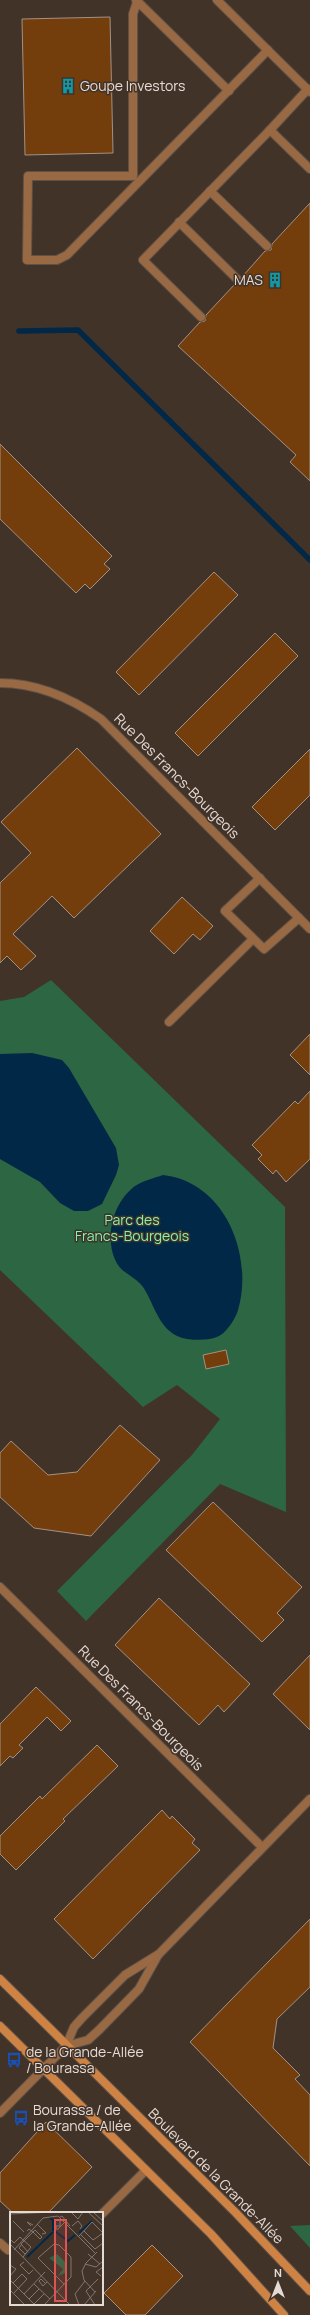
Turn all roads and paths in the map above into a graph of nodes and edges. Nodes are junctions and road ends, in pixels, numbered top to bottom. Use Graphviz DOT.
graph roads {
  1 [pos="217,0"];
  2 [pos="136,1"];
  3 [pos="268,50"];
  4 [pos="229,91"];
  5 [pos="309,91"];
  6 [pos="270,130"];
  7 [pos="310,169"];
  8 [pos="136,179"];
  9 [pos="210,191"];
  10 [pos="179,222"];
  11 [pos="266,246"];
  12 [pos="237,279"];
  13 [pos="201,317"];
  14 [pos="0,683"];
  15 [pos="260,878"];
  16 [pos="299,918"];
  17 [pos="310,929"];
  18 [pos="253,939"];
  19 [pos="169,1022"];
  20 [pos="0,1587"];
  21 [pos="310,1799"];
  22 [pos="262,1847"];
  23 [pos="159,1954"];
  24 [pos="0,1979"];
  25 [pos="0,2026"];
  26 [pos="66,2046"];
  27 [pos="43,2069"];
  28 [pos="0,2113"];
  29 [pos="146,2170"];
  30 [pos="103,2213"];
  31 [pos="0,2243"];
  32 [pos="8,2250"];
  33 [pos="310,2291"];
  34 [pos="284,2315"];
  1 -- 3 [label="street"];
  2 -- 4 [label="street"];
  2 -- 8 [label="street"];
  3 -- 4 [label="street"];
  3 -- 5 [label="street"];
  4 -- 8 [label="street"];
  5 -- 6 [label="street"];
  6 -- 7 [label="street"];
  6 -- 9 [label="street"];
  8 -- 8 [label="street"];
  9 -- 10 [label="street"];
  9 -- 11 [label="street"];
  10 -- 12 [label="street"];
  10 -- 13 [label="street"];
  14 -- 15 [label="street, Rue Des Francs-Bourgeois"];
  15 -- 16 [label="street, Rue Des Francs-Bourgeois"];
  15 -- 18 [label="street"];
  16 -- 17 [label="street, Rue Des Francs-Bourgeois"];
  16 -- 18 [label="street"];
  18 -- 19 [label="street"];
  20 -- 22 [label="street, Rue Des Francs-Bourgeois"];
  21 -- 22 [label="street"];
  22 -- 23 [label="street"];
  23 -- 26 [label="street"];
  23 -- 26 [label="street"];
  24 -- 26 [label="street, Boulevard de la Grande-Allée"];
  25 -- 27 [label="street"];
  26 -- 27 [label="street"];
  26 -- 33 [label="street, Boulevard de la Grande-Allée"];
  27 -- 28 [label="street"];
  27 -- 29 [label="street"];
  29 -- 30 [label="street"];
  29 -- 34 [label="street"];
  31 -- 32 [label="street"];
}
